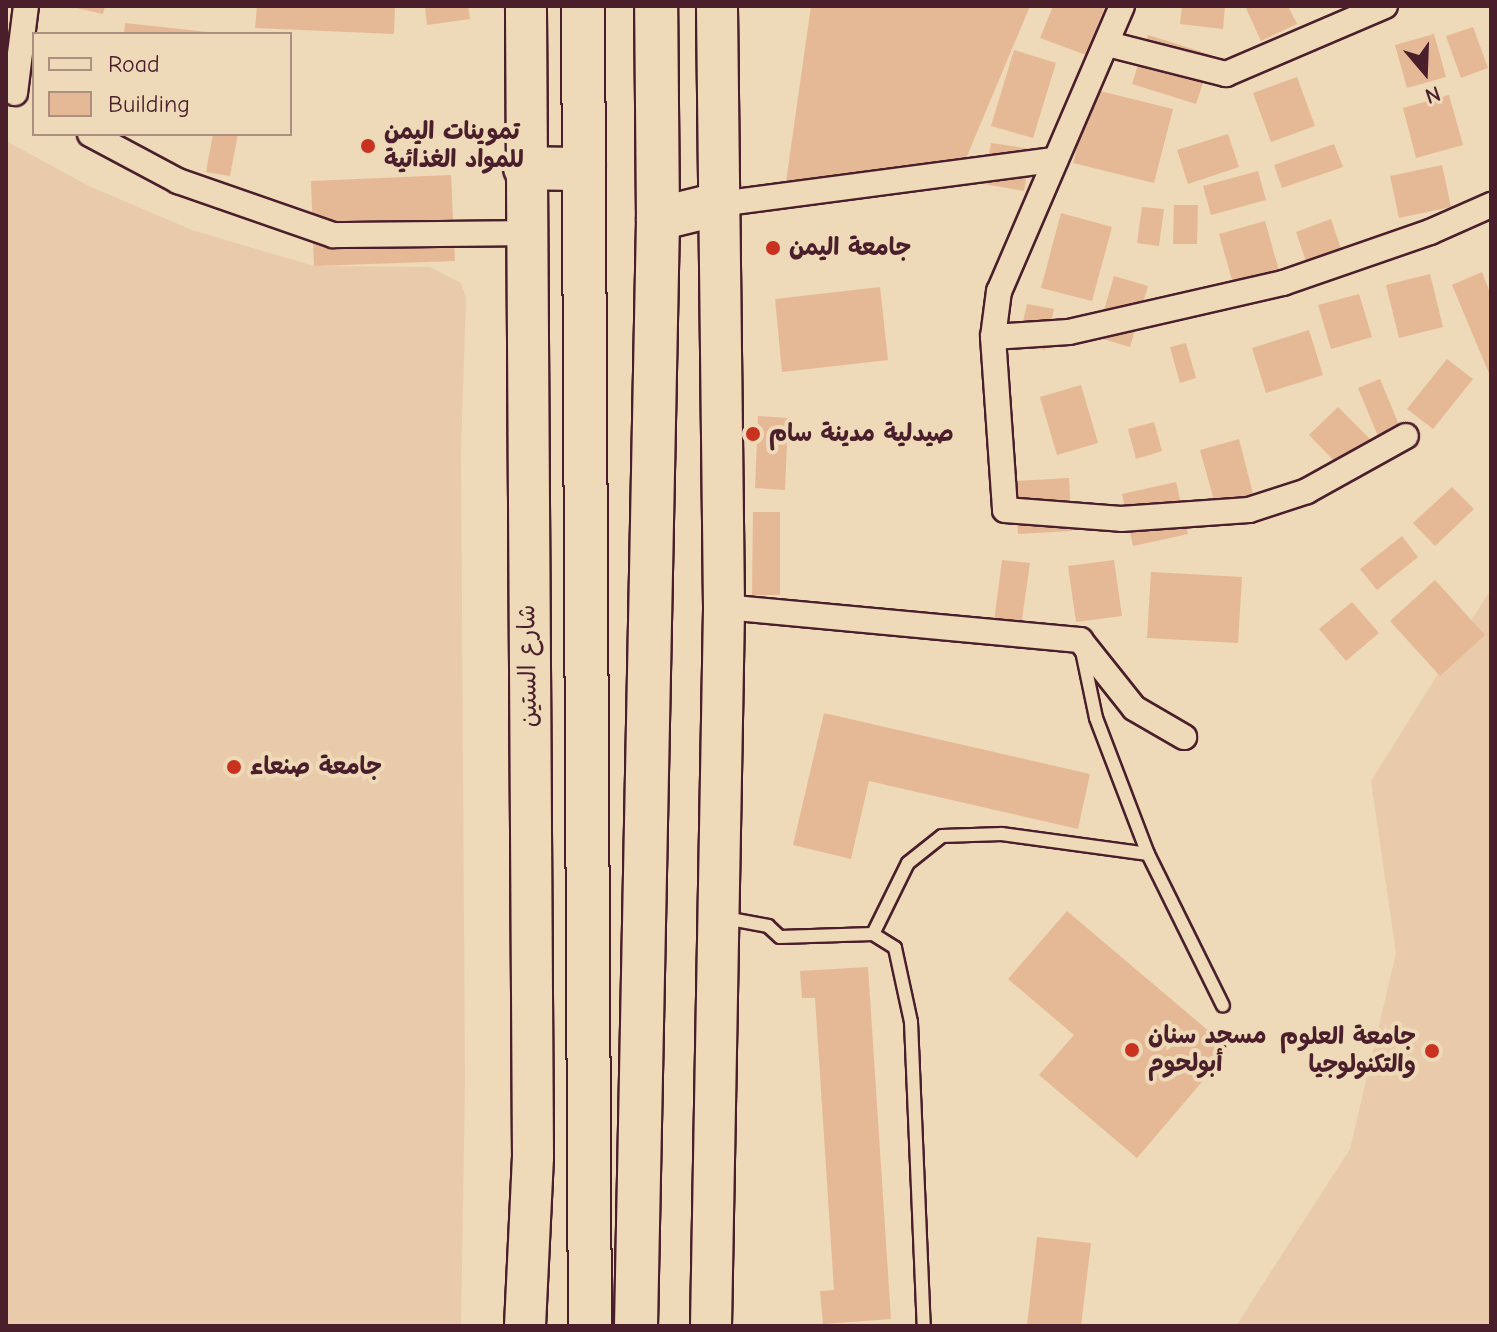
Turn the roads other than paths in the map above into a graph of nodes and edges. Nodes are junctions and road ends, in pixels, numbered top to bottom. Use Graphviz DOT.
graph roads {
  1 [pos="26,6"];
  2 [pos="526,6"];
  3 [pos="583,6"];
  4 [pos="656,6"];
  5 [pos="717,6"];
  6 [pos="1122,6"];
  7 [pos="1385,6"];
  8 [pos="1108,44"];
  9 [pos="18,95"];
  10 [pos="94,136"];
  11 [pos="1055,160"];
  12 [pos="525,168"];
  13 [pos="584,169"];
  14 [pos="719,204"];
  15 [pos="1491,205"];
  16 [pos="658,219"];
  17 [pos="523,233"];
  18 [pos="993,337"];
  19 [pos="1406,436"];
  20 [pos="724,607"];
  21 [pos="1080,640"];
  22 [pos="1184,737"];
  23 [pos="1148,854"];
  24 [pos="718,917"];
  25 [pos="873,934"];
  26 [pos="1223,1006"];
  27 [pos="587,1323"];
  28 [pos="716,1325"];
  29 [pos="525,1326"];
  30 [pos="636,1326"];
  31 [pos="924,1326"];
  1 -- 9 [label="street"];
  2 -- 12 [label="main road, شارع الستين"];
  3 -- 13 [label="highway"];
  4 -- 16 [label="highway"];
  5 -- 14 [label="main road"];
  6 -- 8 [label="street"];
  7 -- 8 [label="street"];
  8 -- 11 [label="street"];
  10 -- 17 [label="street"];
  11 -- 14 [label="street"];
  11 -- 18 [label="street"];
  12 -- 13 [label="highway"];
  12 -- 17 [label="main road, شارع الستين"];
  13 -- 27 [label="highway"];
  14 -- 16 [label="highway"];
  14 -- 20 [label="main road"];
  15 -- 18 [label="street"];
  16 -- 30 [label="highway"];
  17 -- 29 [label="main road, شارع الستين"];
  18 -- 19 [label="street"];
  20 -- 21 [label="street"];
  20 -- 24 [label="main road"];
  21 -- 22 [label="street"];
  21 -- 23 [label="lane"];
  23 -- 25 [label="lane"];
  23 -- 26 [label="lane"];
  24 -- 25 [label="lane"];
  24 -- 28 [label="main road"];
  25 -- 31 [label="lane"];
}
